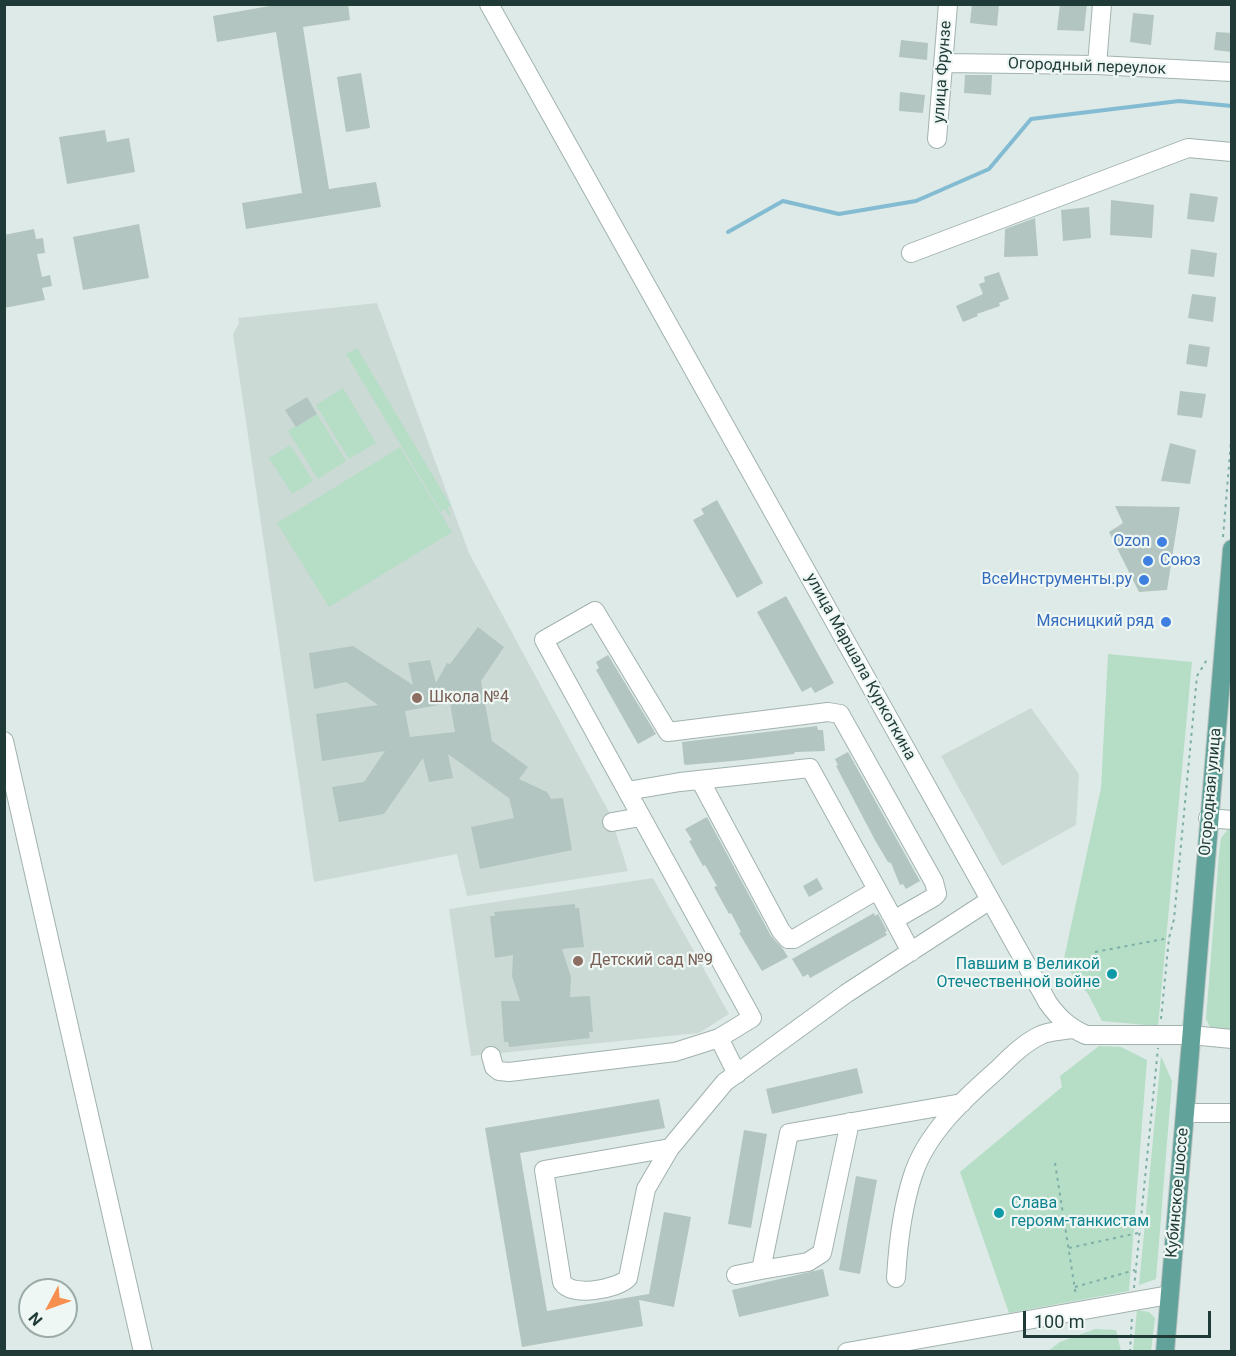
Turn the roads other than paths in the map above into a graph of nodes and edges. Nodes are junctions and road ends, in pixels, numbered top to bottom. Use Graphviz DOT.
graph roads {
  1 [pos="489,4"];
  2 [pos="948,4"];
  3 [pos="1102,4"];
  4 [pos="943,63"];
  5 [pos="1097,65"];
  6 [pos="1232,72"];
  7 [pos="938,139"];
  8 [pos="1232,152"];
  9 [pos="911,253"];
  10 [pos="1227,548"];
  11 [pos="4,741"];
  12 [pos="700,780"];
  13 [pos="627,791"];
  14 [pos="641,817"];
  15 [pos="1208,818"];
  16 [pos="1232,820"];
  17 [pos="612,822"];
  18 [pos="877,890"];
  19 [pos="990,900"];
  20 [pos="894,920"];
  21 [pos="911,952"];
  22 [pos="1072,1029"];
  23 [pos="1191,1035"];
  24 [pos="719,1038"];
  25 [pos="1232,1039"];
  26 [pos="491,1056"];
  27 [pos="737,1074"];
  28 [pos="962,1103"];
  29 [pos="1185,1113"];
  30 [pos="1232,1113"];
  31 [pos="850,1122"];
  32 [pos="670,1148"];
  33 [pos="761,1270"];
  34 [pos="736,1275"];
  35 [pos="896,1278"];
  36 [pos="1169,1295"];
  37 [pos="143,1352"];
  38 [pos="847,1352"];
  39 [pos="1165,1352"];
  1 -- 19 [label="street, улица Маршала Куркоткина"];
  2 -- 4 [label="street, улица Фрунзе"];
  3 -- 5 [label="street"];
  4 -- 5 [label="street, Огородный переулок"];
  4 -- 7 [label="street, улица Фрунзе"];
  5 -- 6 [label="street, Огородный переулок"];
  8 -- 9 [label="street"];
  10 -- 15 [label="main road, Огородная улица"];
  11 -- 37 [label="street"];
  12 -- 13 [label="street"];
  12 -- 18 [label="street"];
  12 -- 18 [label="street"];
  13 -- 14 [label="street"];
  13 -- 20 [label="street"];
  14 -- 17 [label="street"];
  14 -- 24 [label="street"];
  15 -- 16 [label="street"];
  15 -- 23 [label="main road, Огородная улица"];
  18 -- 20 [label="street"];
  19 -- 21 [label="street"];
  19 -- 22 [label="street, улица Маршала Куркоткина"];
  20 -- 21 [label="street"];
  21 -- 27 [label="street"];
  22 -- 23 [label="street"];
  22 -- 28 [label="street"];
  23 -- 25 [label="street"];
  23 -- 29 [label="main road, Кубинское шоссе"];
  24 -- 26 [label="street"];
  24 -- 27 [label="street"];
  27 -- 32 [label="street"];
  28 -- 31 [label="street"];
  28 -- 35 [label="street"];
  29 -- 30 [label="street"];
  29 -- 36 [label="main road, Кубинское шоссе"];
  31 -- 33 [label="street"];
  31 -- 33 [label="street"];
  32 -- 32 [label="street"];
  33 -- 34 [label="street"];
  36 -- 38 [label="street"];
  36 -- 39 [label="main road, Кубинское шоссе"];
}
